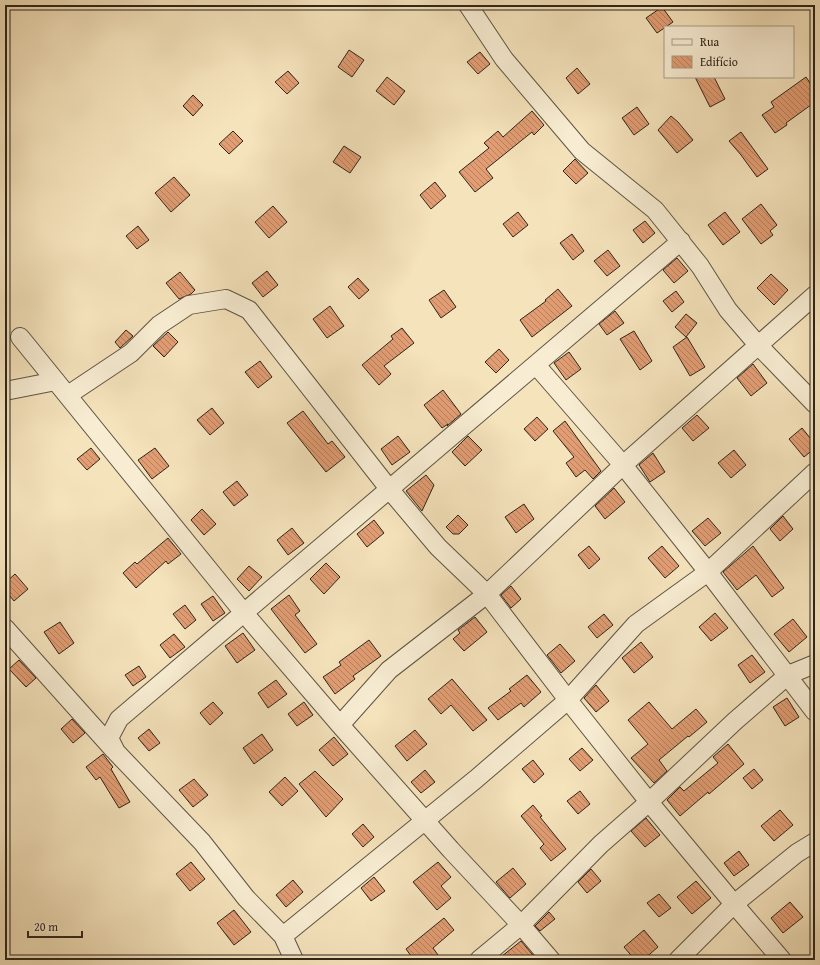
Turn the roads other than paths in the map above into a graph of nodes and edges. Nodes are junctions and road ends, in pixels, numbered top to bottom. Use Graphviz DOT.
graph roads {
  1 [pos="468,5"];
  2 [pos="681,241"];
  3 [pos="815,294"];
  4 [pos="20,336"];
  5 [pos="758,345"];
  6 [pos="536,365"];
  7 [pos="56,381"];
  8 [pos="5,391"];
  9 [pos="68,395"];
  10 [pos="815,404"];
  11 [pos="623,465"];
  12 [pos="815,472"];
  13 [pos="390,490"];
  14 [pos="708,572"];
  15 [pos="487,594"];
  16 [pos="244,613"];
  17 [pos="5,628"];
  18 [pos="815,664"];
  19 [pos="788,676"];
  20 [pos="568,700"];
  21 [pos="815,712"];
  22 [pos="340,725"];
  23 [pos="116,752"];
  24 [pos="650,802"];
  25 [pos="425,820"];
  26 [pos="815,842"];
  27 [pos="734,904"];
  28 [pos="521,925"];
  29 [pos="283,936"];
  30 [pos="294,960"];
  31 [pos="478,960"];
  32 [pos="551,960"];
  33 [pos="678,960"];
  34 [pos="782,960"];
  1 -- 2 [label="street"];
  2 -- 5 [label="street"];
  2 -- 6 [label="street"];
  3 -- 5 [label="street"];
  4 -- 7 [label="street"];
  5 -- 10 [label="street"];
  5 -- 11 [label="street"];
  6 -- 11 [label="street"];
  6 -- 13 [label="street"];
  7 -- 8 [label="street"];
  7 -- 9 [label="street"];
  9 -- 13 [label="street"];
  9 -- 16 [label="street"];
  11 -- 14 [label="street"];
  11 -- 15 [label="street"];
  12 -- 14 [label="street"];
  13 -- 15 [label="street"];
  13 -- 16 [label="street"];
  14 -- 19 [label="street"];
  14 -- 20 [label="street"];
  15 -- 20 [label="street"];
  15 -- 22 [label="street"];
  16 -- 22 [label="street"];
  16 -- 23 [label="street"];
  17 -- 23 [label="street"];
  18 -- 19 [label="street"];
  19 -- 21 [label="street"];
  19 -- 24 [label="street"];
  20 -- 24 [label="street"];
  20 -- 25 [label="street"];
  22 -- 25 [label="street"];
  23 -- 29 [label="street"];
  24 -- 27 [label="street"];
  24 -- 28 [label="street"];
  25 -- 28 [label="street"];
  25 -- 29 [label="street"];
  26 -- 27 [label="street"];
  27 -- 33 [label="street"];
  27 -- 34 [label="street"];
  28 -- 31 [label="street"];
  28 -- 32 [label="street"];
  29 -- 30 [label="street"];
}
